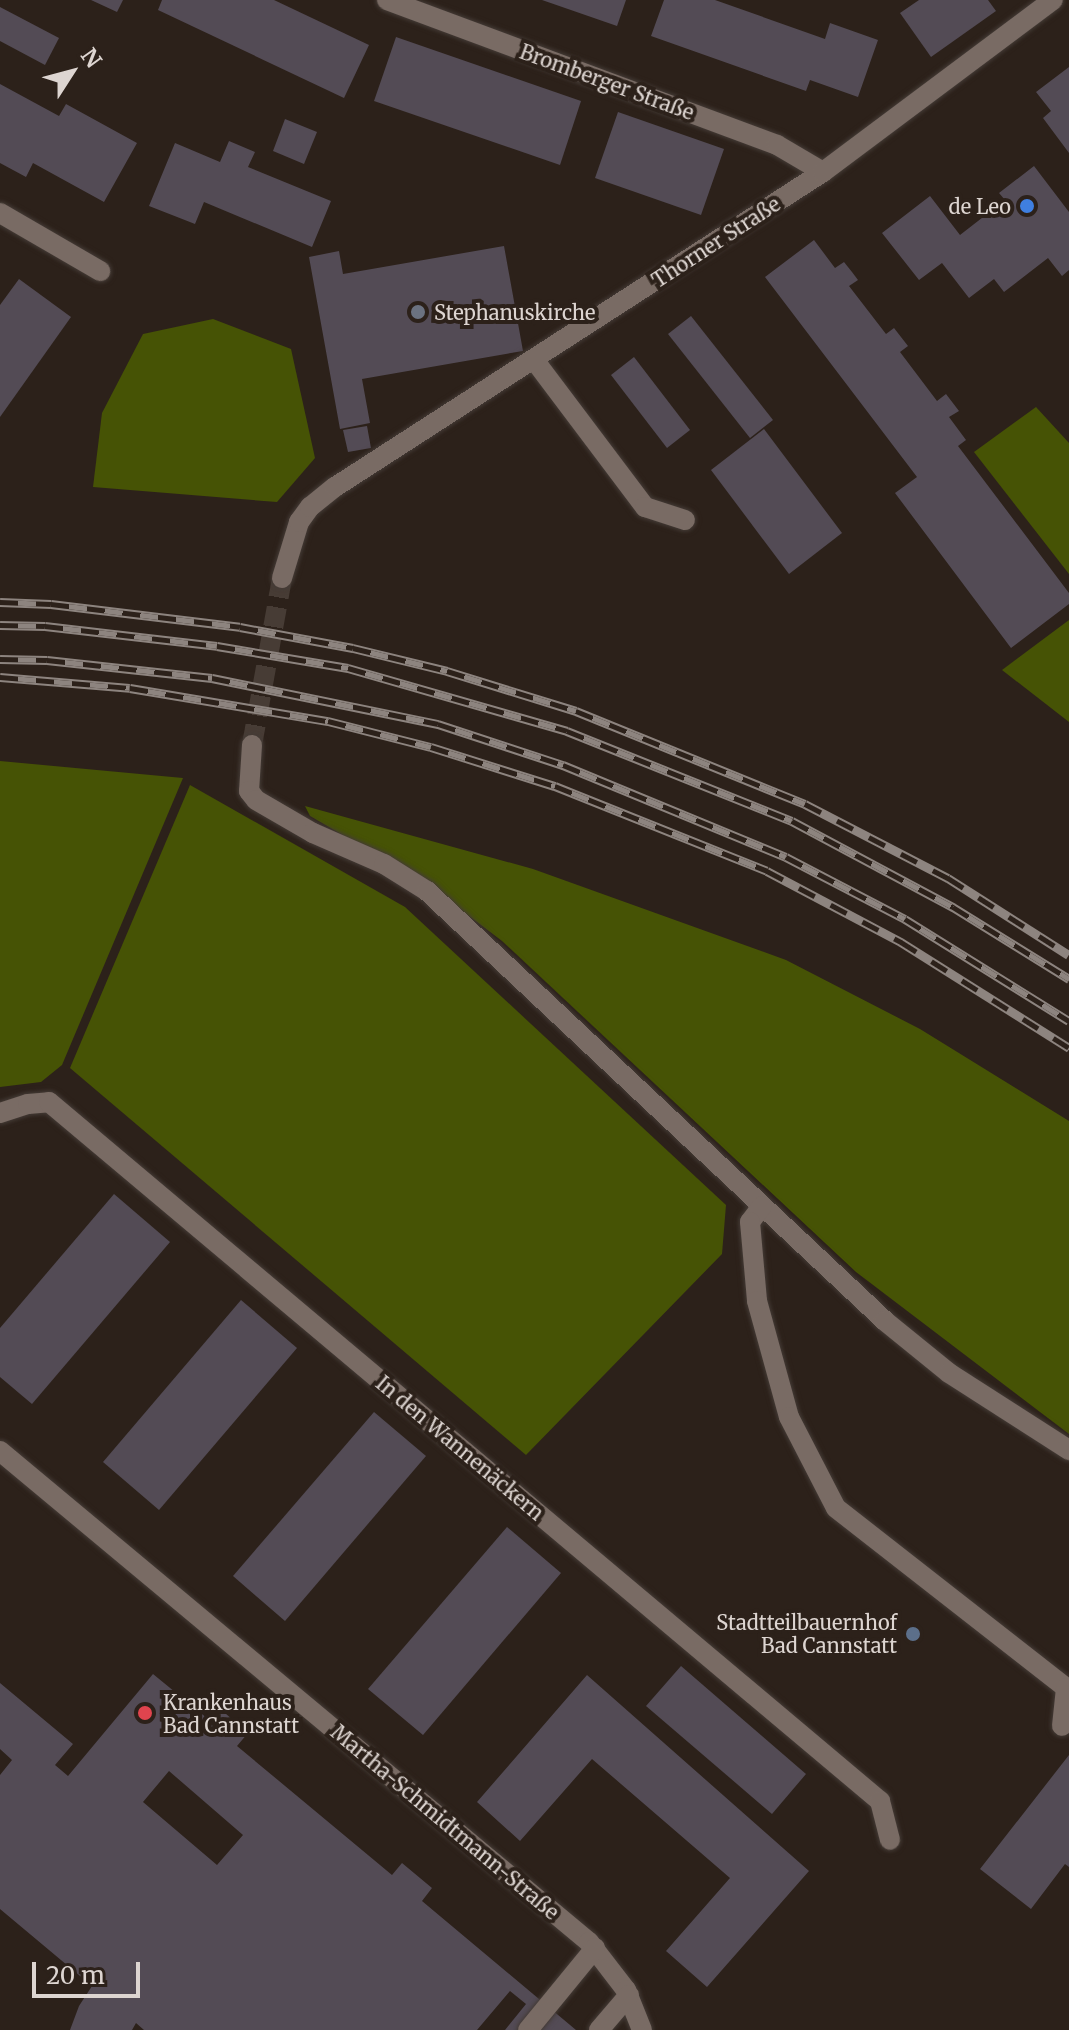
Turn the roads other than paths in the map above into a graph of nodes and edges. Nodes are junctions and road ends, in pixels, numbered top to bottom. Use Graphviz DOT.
graph roads {
  1 [pos="387,0"];
  2 [pos="1053,0"];
  3 [pos="823,172"];
  4 [pos="0,213"];
  5 [pos="100,271"];
  6 [pos="535,361"];
  7 [pos="685,520"];
  8 [pos="282,578"];
  9 [pos="252,745"];
  10 [pos="0,1113"];
  11 [pos="762,1206"];
  12 [pos="1069,1450"];
  13 [pos="0,1451"];
  14 [pos="1062,1726"];
  15 [pos="890,1840"];
  16 [pos="595,1948"];
  17 [pos="629,1995"];
  18 [pos="528,2030"];
  19 [pos="599,2030"];
  20 [pos="642,2030"];
  1 -- 3 [label="street, Bromberger Straße"];
  2 -- 3 [label="street, Thorner Straße"];
  3 -- 6 [label="street, Thorner Straße"];
  4 -- 5 [label="street"];
  6 -- 7 [label="street"];
  6 -- 8 [label="street, Thorner Straße"];
  9 -- 11 [label="street"];
  10 -- 15 [label="street, In den Wannenäckern"];
  11 -- 12 [label="street"];
  11 -- 14 [label="street"];
  13 -- 16 [label="street, Martha-Schmidtmann-Straße"];
  16 -- 17 [label="street, Martha-Schmidtmann-Straße"];
  16 -- 18 [label="street"];
  17 -- 19 [label="street"];
  17 -- 20 [label="street, Martha-Schmidtmann-Straße"];
}
